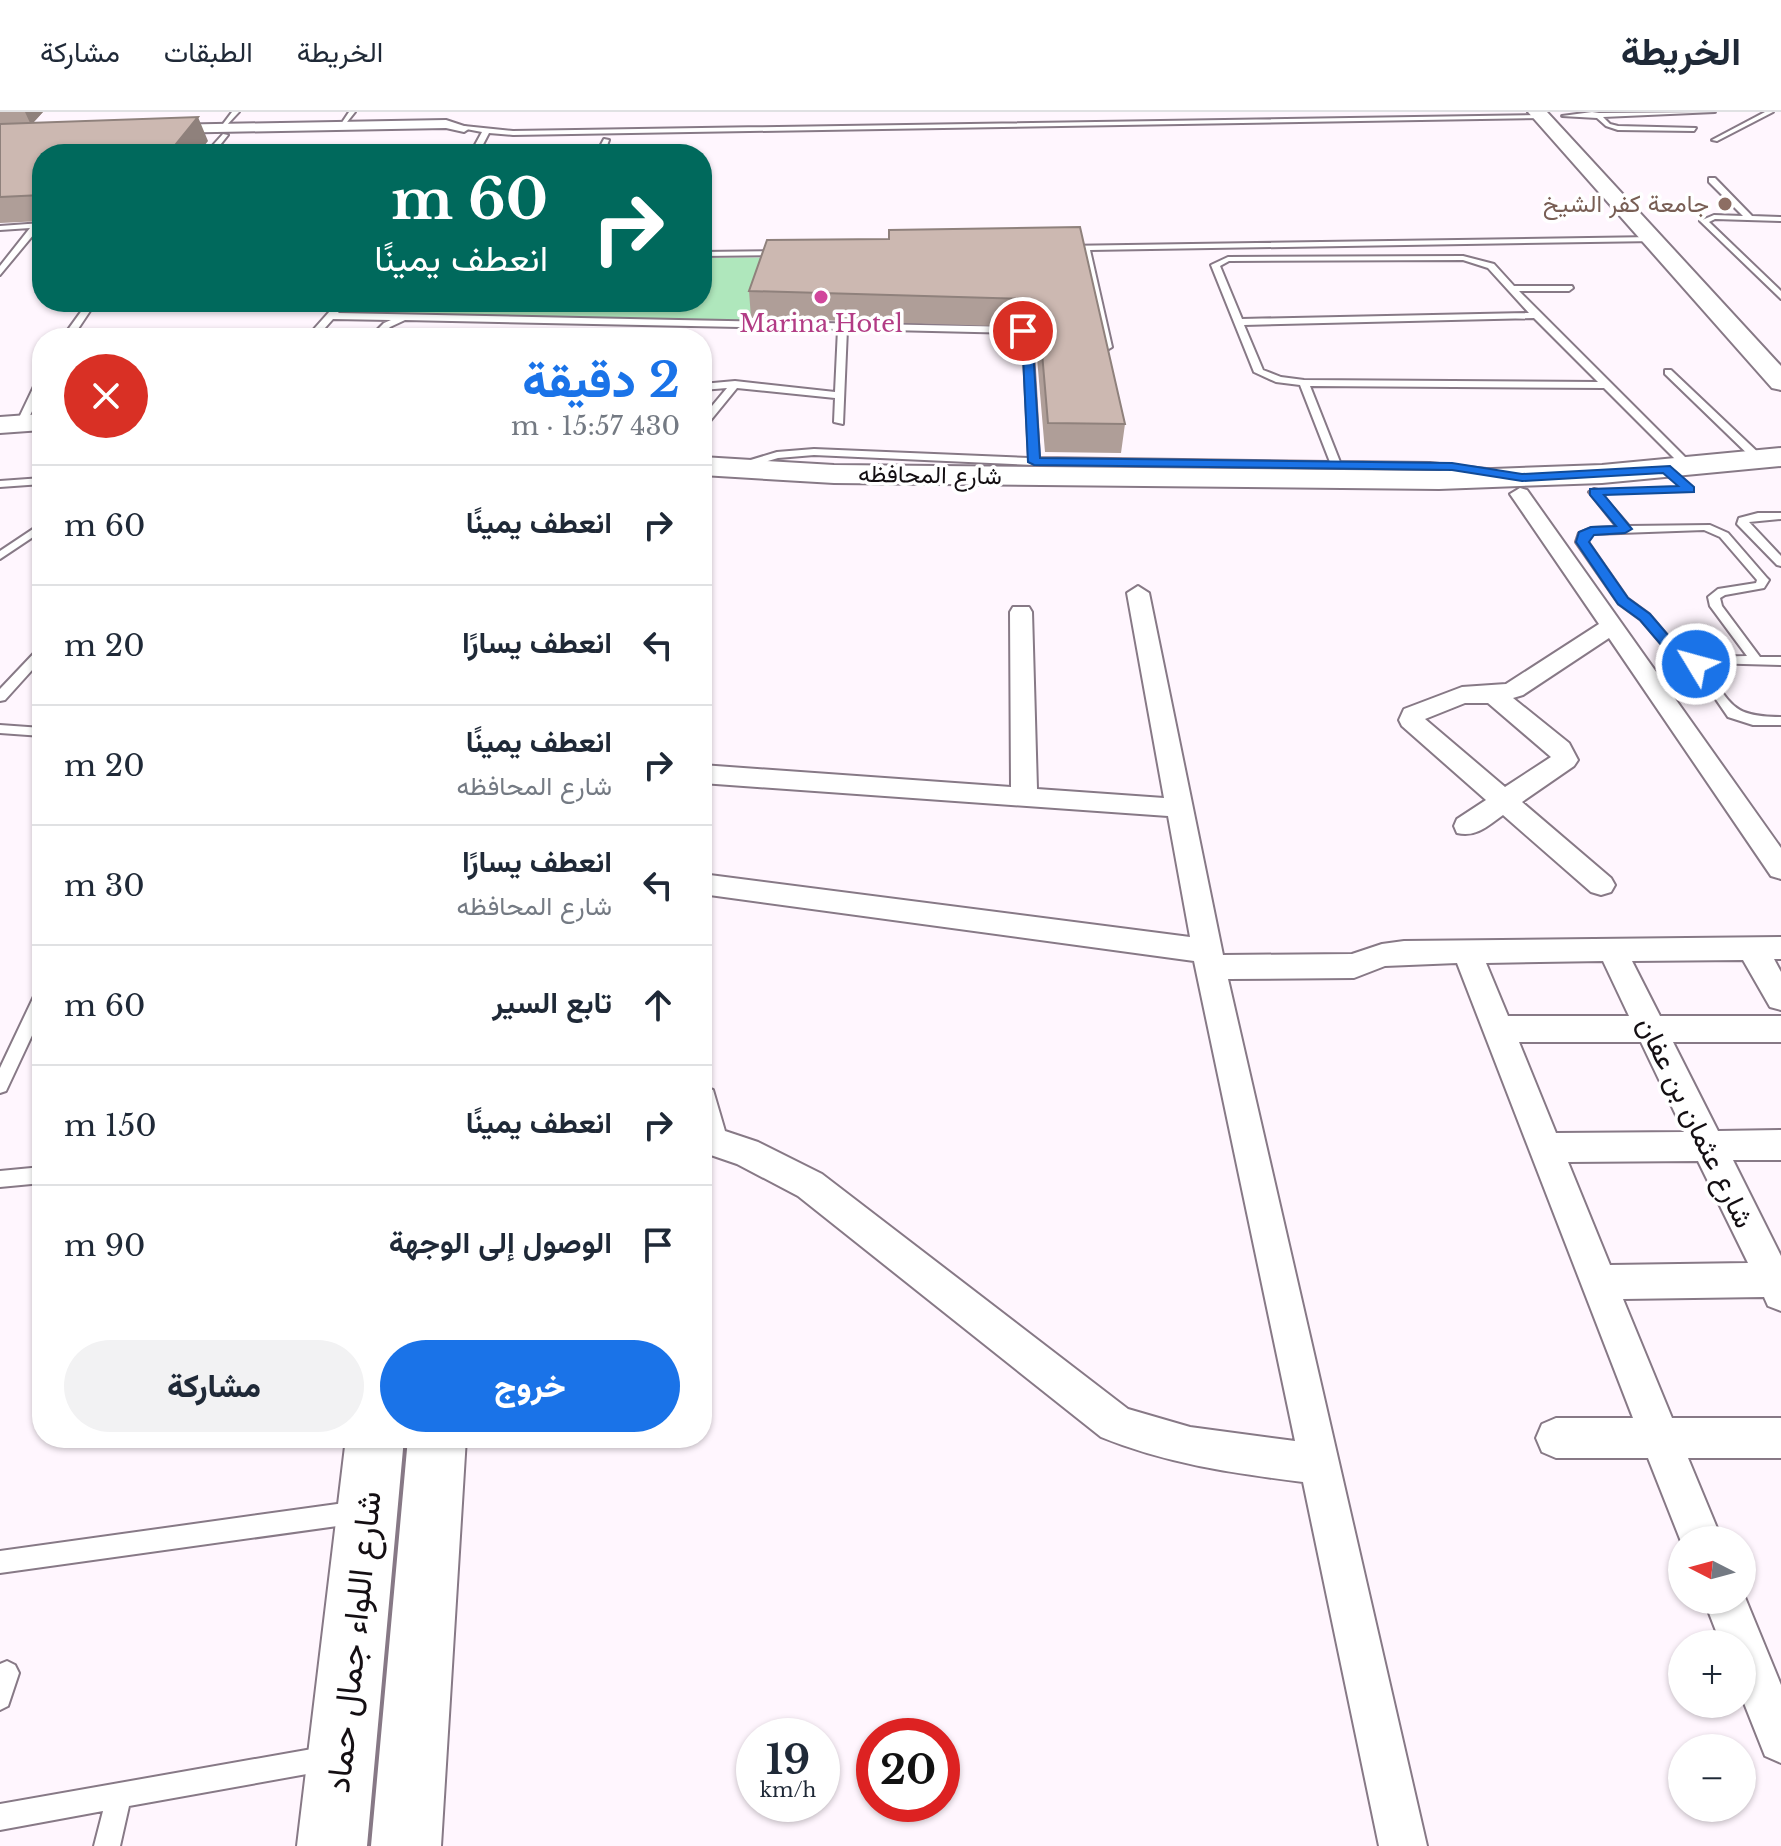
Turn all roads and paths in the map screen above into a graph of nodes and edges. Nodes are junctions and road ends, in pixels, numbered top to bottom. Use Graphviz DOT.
graph roads {
  1 [pos="236,112"];
  2 [pos="1712,112"];
  3 [pos="1770,112"];
  4 [pos="1551,114"];
  5 [pos="1596,114"];
  6 [pos="346,124"];
  7 [pos="464,128"];
  8 [pos="1694,129"];
  9 [pos="224,131"];
  10 [pos="486,131"];
  11 [pos="151,133"];
  12 [pos="606,140"];
  13 [pos="1715,140"];
  14 [pos="216,144"];
  15 [pos="479,144"];
  16 [pos="604,144"];
  17 [pos="1712,180"];
  18 [pos="1617,195"];
  19 [pos="1642,195"];
  20 [pos="1662,215"];
  21 [pos="1750,218"];
  22 [pos="1781,219"];
  23 [pos="32,226"];
  24 [pos="0,228"];
  25 [pos="32,234"];
  26 [pos="1653,239"];
  27 [pos="1056,248"];
  28 [pos="1086,248"];
  29 [pos="794,253"];
  30 [pos="712,254"];
  31 [pos="0,272"];
  32 [pos="1569,288"];
  33 [pos="1512,289"];
  34 [pos="1781,296"];
  35 [pos="334,312"];
  36 [pos="1536,315"];
  37 [pos="330,316"];
  38 [pos="409,318"];
  39 [pos="1238,322"];
  40 [pos="320,328"];
  41 [pos="384,328"];
  42 [pos="843,328"];
  43 [pos="1110,361"];
  44 [pos="1668,372"];
  45 [pos="1781,382"];
  46 [pos="1304,383"];
  47 [pos="735,384"];
  48 [pos="1605,385"];
  49 [pos="712,386"];
  50 [pos="840,395"];
  51 [pos="32,404"];
  52 [pos="712,412"];
  53 [pos="839,422"];
  54 [pos="21,430"];
  55 [pos="1336,465"];
  56 [pos="1024,466"];
  57 [pos="712,467"];
  58 [pos="1769,468"];
  59 [pos="1241,472"];
  60 [pos="1681,475"];
  61 [pos="32,482"];
  62 [pos="0,484"];
  63 [pos="712,486"];
  64 [pos="1521,486"];
  65 [pos="1594,492"];
  66 [pos="1781,516"];
  67 [pos="1625,529"];
  68 [pos="32,533"];
  69 [pos="32,537"];
  70 [pos="24,538"];
  71 [pos="0,541"];
  72 [pos="0,556"];
  73 [pos="1781,563"];
  74 [pos="1138,593"];
  75 [pos="1021,612"];
  76 [pos="1612,626"];
  77 [pos="1755,659"];
  78 [pos="1697,661"];
  79 [pos="1781,661"];
  80 [pos="32,662"];
  81 [pos="2,691"];
  82 [pos="1494,695"];
  83 [pos="1781,721"];
  84 [pos="0,729"];
  85 [pos="32,731"];
  86 [pos="712,775"];
  87 [pos="1024,797"];
  88 [pos="1505,802"];
  89 [pos="1180,808"];
  90 [pos="1467,826"];
  91 [pos="1781,869"];
  92 [pos="712,885"];
  93 [pos="1601,885"];
  94 [pos="1766,949"];
  95 [pos="1612,950"];
  96 [pos="1467,951"];
  97 [pos="1209,959"];
  98 [pos="1781,998"];
  99 [pos="32,1018"];
  100 [pos="1498,1029"];
  101 [pos="1651,1029"];
  102 [pos="1781,1029"];
  103 [pos="0,1086"];
  104 [pos="712,1141"];
  105 [pos="1781,1145"];
  106 [pos="1708,1146"];
  107 [pos="1545,1148"];
  108 [pos="32,1176"];
  109 [pos="0,1179"];
  110 [pos="1599,1282"];
  111 [pos="1779,1285"];
  112 [pos="1556,1438"];
  113 [pos="1661,1438"];
  114 [pos="1781,1438"];
  115 [pos="419,1448"];
  116 [pos="436,1448"];
  117 [pos="1319,1464"];
  118 [pos="371,1467"];
  119 [pos="1696,1526"];
  120 [pos="0,1562"];
  121 [pos="1731,1614"];
  122 [pos="7,1673"];
  123 [pos="0,1698"];
  124 [pos="1781,1740"];
  125 [pos="341,1755"];
  126 [pos="119,1796"];
  127 [pos="0,1817"];
  128 [pos="107,1846"];
  129 [pos="332,1846"];
  130 [pos="406,1846"];
  131 [pos="1403,1846"];
  1 -- 9 [label="lane"];
  2 -- 5 [label="lane"];
  3 -- 13 [label="lane"];
  4 -- 5 [label="lane"];
  4 -- 10 [label="lane"];
  4 -- 18 [label="main road"];
  4 -- 19 [label="main road"];
  5 -- 8 [label="lane"];
  6 -- 7 [label="street"];
  6 -- 9 [label="street"];
  7 -- 10 [label="lane"];
  9 -- 11 [label="street"];
  9 -- 14 [label="lane"];
  10 -- 15 [label="lane"];
  12 -- 16 [label="lane"];
  17 -- 21 [label="lane"];
  18 -- 19 [label="main road"];
  18 -- 26 [label="main road"];
  19 -- 20 [label="main road"];
  21 -- 22 [label="lane"];
  21 -- 34 [label="lane"];
  23 -- 24 [label="lane"];
  25 -- 31 [label="lane"];
  26 -- 28 [label="lane"];
  26 -- 45 [label="main road"];
  27 -- 28 [label="lane"];
  28 -- 43 [label="lane"];
  29 -- 30 [label="lane"];
  32 -- 33 [label="lane"];
  33 -- 36 [label="lane"];
  33 -- 39 [label="lane"];
  35 -- 37 [label="lane"];
  36 -- 39 [label="lane"];
  36 -- 48 [label="lane"];
  37 -- 38 [label="lane"];
  37 -- 40 [label="lane"];
  38 -- 41 [label="lane"];
  38 -- 42 [label="lane"];
  39 -- 46 [label="lane"];
  42 -- 50 [label="lane"];
  42 -- 56 [label="lane"];
  44 -- 58 [label="lane"];
  46 -- 48 [label="lane"];
  46 -- 55 [label="lane"];
  47 -- 49 [label="lane"];
  47 -- 50 [label="lane"];
  47 -- 52 [label="lane"];
  48 -- 60 [label="lane"];
  50 -- 53 [label="lane"];
  51 -- 54 [label="lane"];
  55 -- 59 [label="lane"];
  55 -- 64 [label="lane"];
  56 -- 57 [label="main road, شارع المحافظه"];
  56 -- 59 [label="main road, شارع المحافظه"];
  58 -- 60 [label="main road, شارع المحافظه"];
  59 -- 64 [label="main road, شارع المحافظه"];
  60 -- 64 [label="main road, شارع المحافظه"];
  60 -- 65 [label="main road, شارع المحافظه"];
  61 -- 62 [label="lane"];
  63 -- 64 [label="main road, شارع المحافظه"];
  64 -- 65 [label="main road, شارع المحافظه"];
  64 -- 76 [label="street"];
  65 -- 67 [label="lane"];
  66 -- 73 [label="lane"];
  67 -- 77 [label="lane"];
  67 -- 78 [label="lane"];
  68 -- 70 [label="lane"];
  69 -- 70 [label="lane"];
  70 -- 71 [label="lane"];
  70 -- 72 [label="lane"];
  74 -- 89 [label="street"];
  75 -- 87 [label="street"];
  76 -- 82 [label="street"];
  76 -- 91 [label="street"];
  77 -- 78 [label="lane"];
  77 -- 79 [label="lane"];
  78 -- 83 [label="lane"];
  80 -- 81 [label="lane"];
  82 -- 88 [label="street"];
  82 -- 88 [label="street"];
  84 -- 85 [label="lane"];
  86 -- 87 [label="street"];
  87 -- 89 [label="street"];
  88 -- 90 [label="street"];
  88 -- 93 [label="street"];
  89 -- 97 [label="street"];
  92 -- 97 [label="street"];
  94 -- 95 [label="street"];
  94 -- 98 [label="street"];
  95 -- 96 [label="street"];
  95 -- 101 [label="street, شارع عثمان بن عفان"];
  96 -- 97 [label="street"];
  96 -- 100 [label="street"];
  97 -- 117 [label="street"];
  99 -- 103 [label="lane"];
  100 -- 101 [label="street"];
  100 -- 107 [label="street"];
  101 -- 102 [label="street"];
  101 -- 106 [label="street, شارع عثمان بن عفان"];
  104 -- 117 [label="street"];
  105 -- 106 [label="street"];
  106 -- 107 [label="street"];
  106 -- 111 [label="street, شارع عثمان بن عفان"];
  107 -- 110 [label="street"];
  108 -- 109 [label="lane"];
  110 -- 111 [label="street"];
  110 -- 113 [label="street"];
  112 -- 113 [label="street"];
  113 -- 114 [label="street"];
  113 -- 119 [label="street"];
  115 -- 118 [label="main road"];
  116 -- 130 [label="main road"];
  117 -- 131 [label="street"];
  118 -- 120 [label="lane"];
  118 -- 125 [label="main road, شارع اللواء جمال حماد"];
  121 -- 124 [label="street"];
  122 -- 123 [label="lane"];
  125 -- 126 [label="lane"];
  125 -- 129 [label="main road, شارع اللواء جمال حماد"];
  126 -- 127 [label="lane"];
  126 -- 128 [label="lane"];
}
